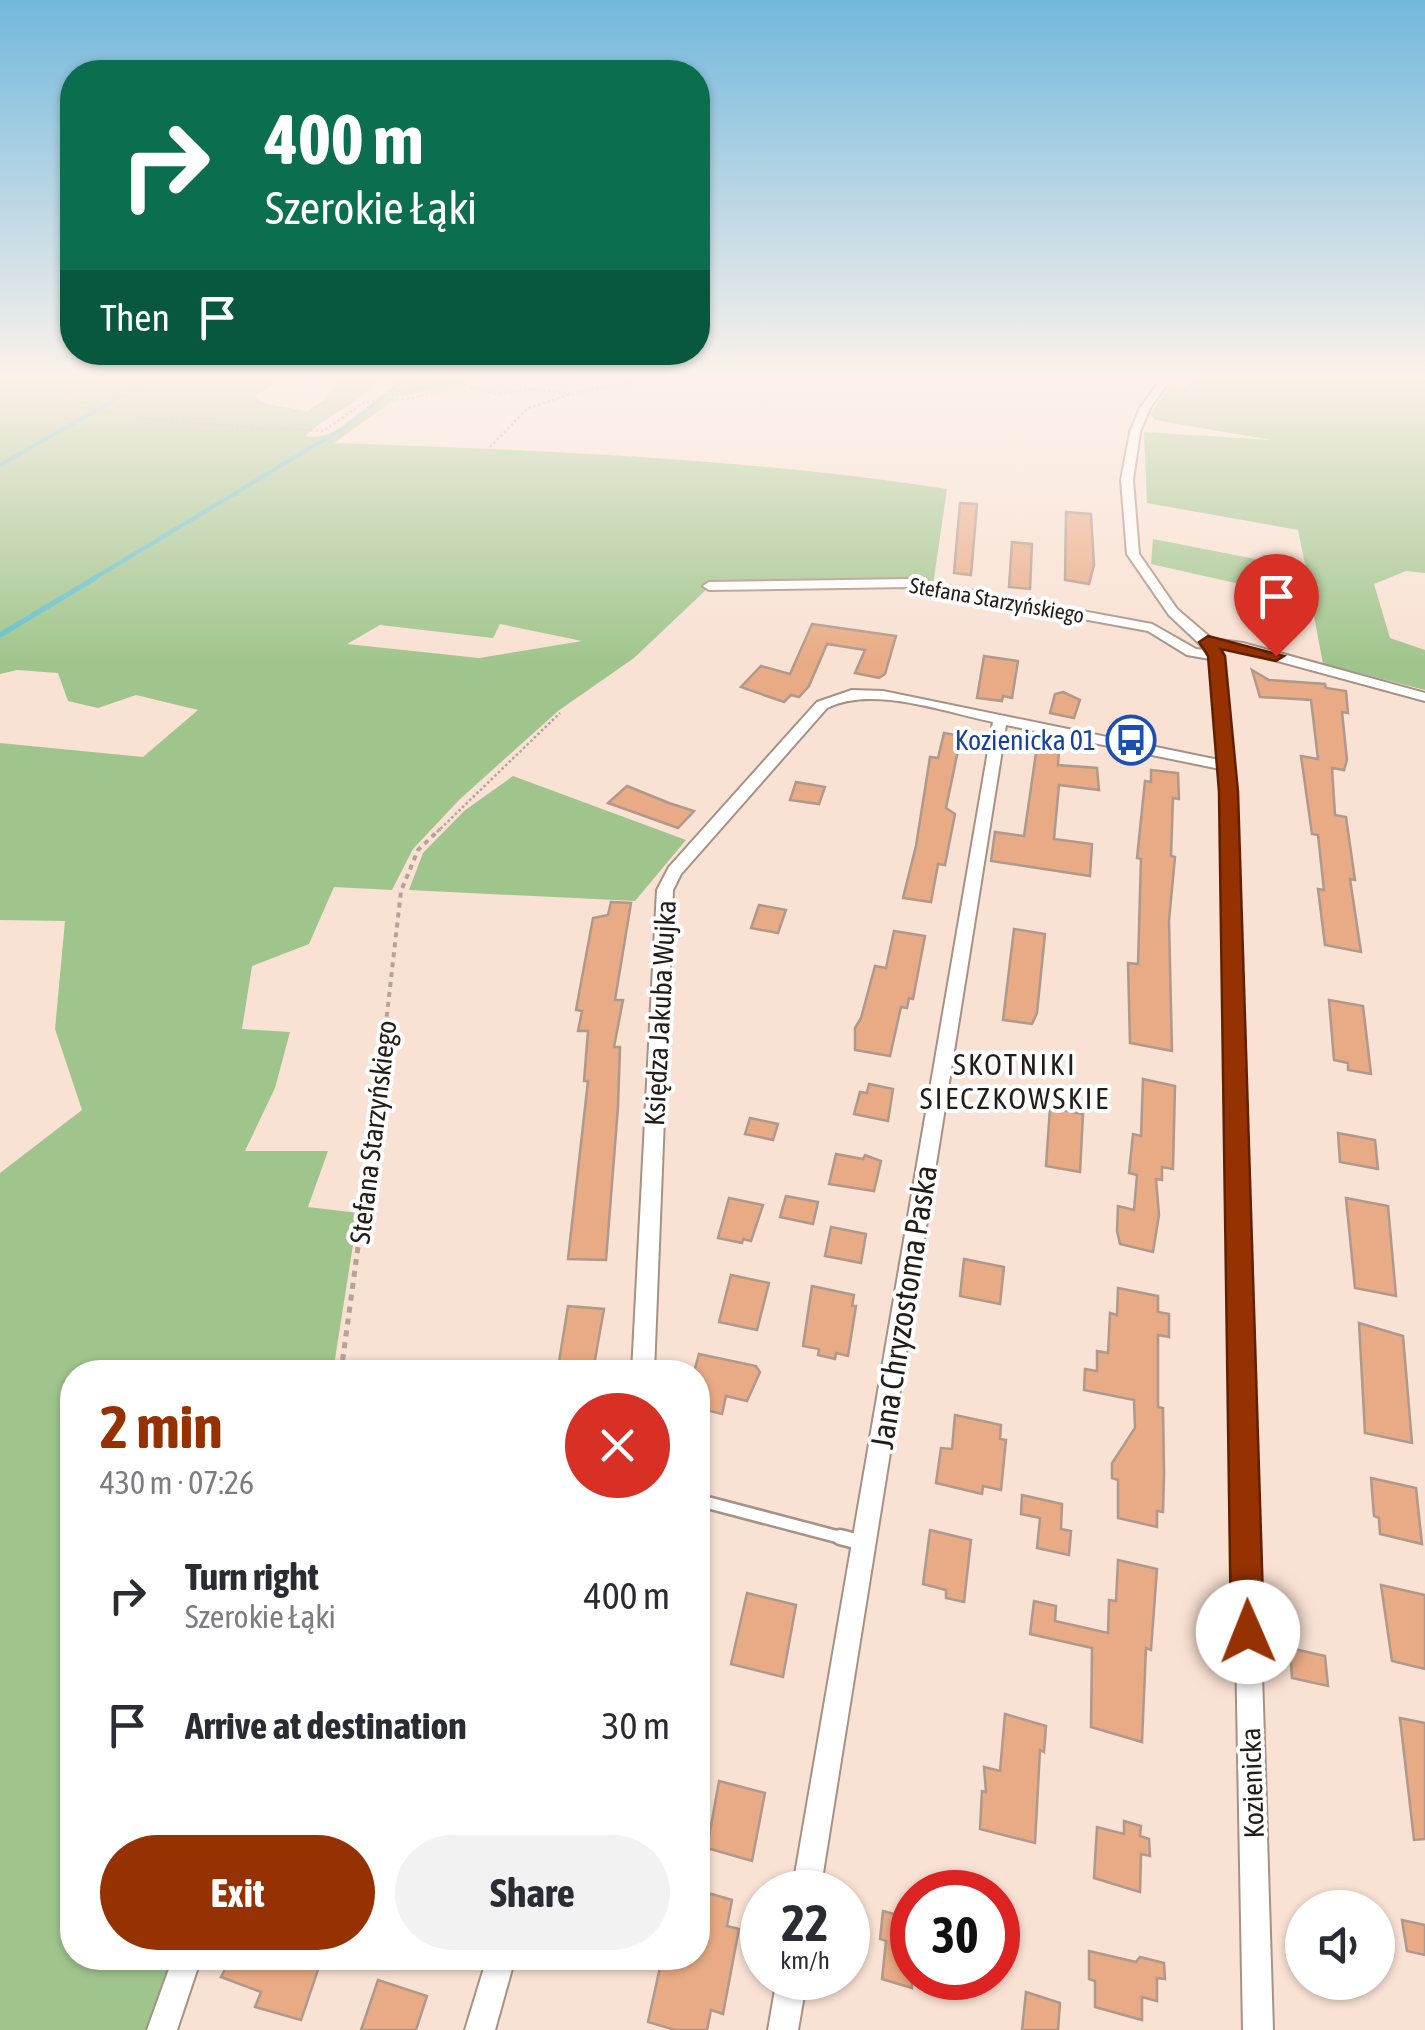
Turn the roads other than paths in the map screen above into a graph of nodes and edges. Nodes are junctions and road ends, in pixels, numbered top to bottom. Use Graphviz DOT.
graph roads {
  1 [pos="1127,473"];
  2 [pos="709,586"];
  3 [pos="1208,642"];
  4 [pos="1216,656"];
  5 [pos="1425,697"];
  6 [pos="1000,721"];
  7 [pos="1226,766"];
  8 [pos="644,1360"];
  9 [pos="710,1503"];
  10 [pos="866,1543"];
  11 [pos="810,1870"];
  12 [pos="182,1970"];
  13 [pos="498,1970"];
  14 [pos="788,2000"];
  15 [pos="162,2030"];
  16 [pos="480,2030"];
  17 [pos="783,2030"];
  18 [pos="1258,2030"];
  1 -- 3 [label="street, Kozienicka"];
  2 -- 4 [label="street, Stefana Starzyńskiego"];
  3 -- 4 [label="street, Kozienicka"];
  3 -- 5 [label="street"];
  4 -- 7 [label="street, Kozienicka"];
  6 -- 7 [label="street, Księdza Jakuba Wujka"];
  6 -- 8 [label="street, Księdza Jakuba Wujka"];
  6 -- 10 [label="street, Jana Chryzostoma Paska"];
  7 -- 18 [label="street, Kozienicka"];
  9 -- 10 [label="lane"];
  10 -- 11 [label="street, Jana Chryzostoma Paska"];
  12 -- 15 [label="street"];
  13 -- 16 [label="street"];
  14 -- 17 [label="street"];
}
